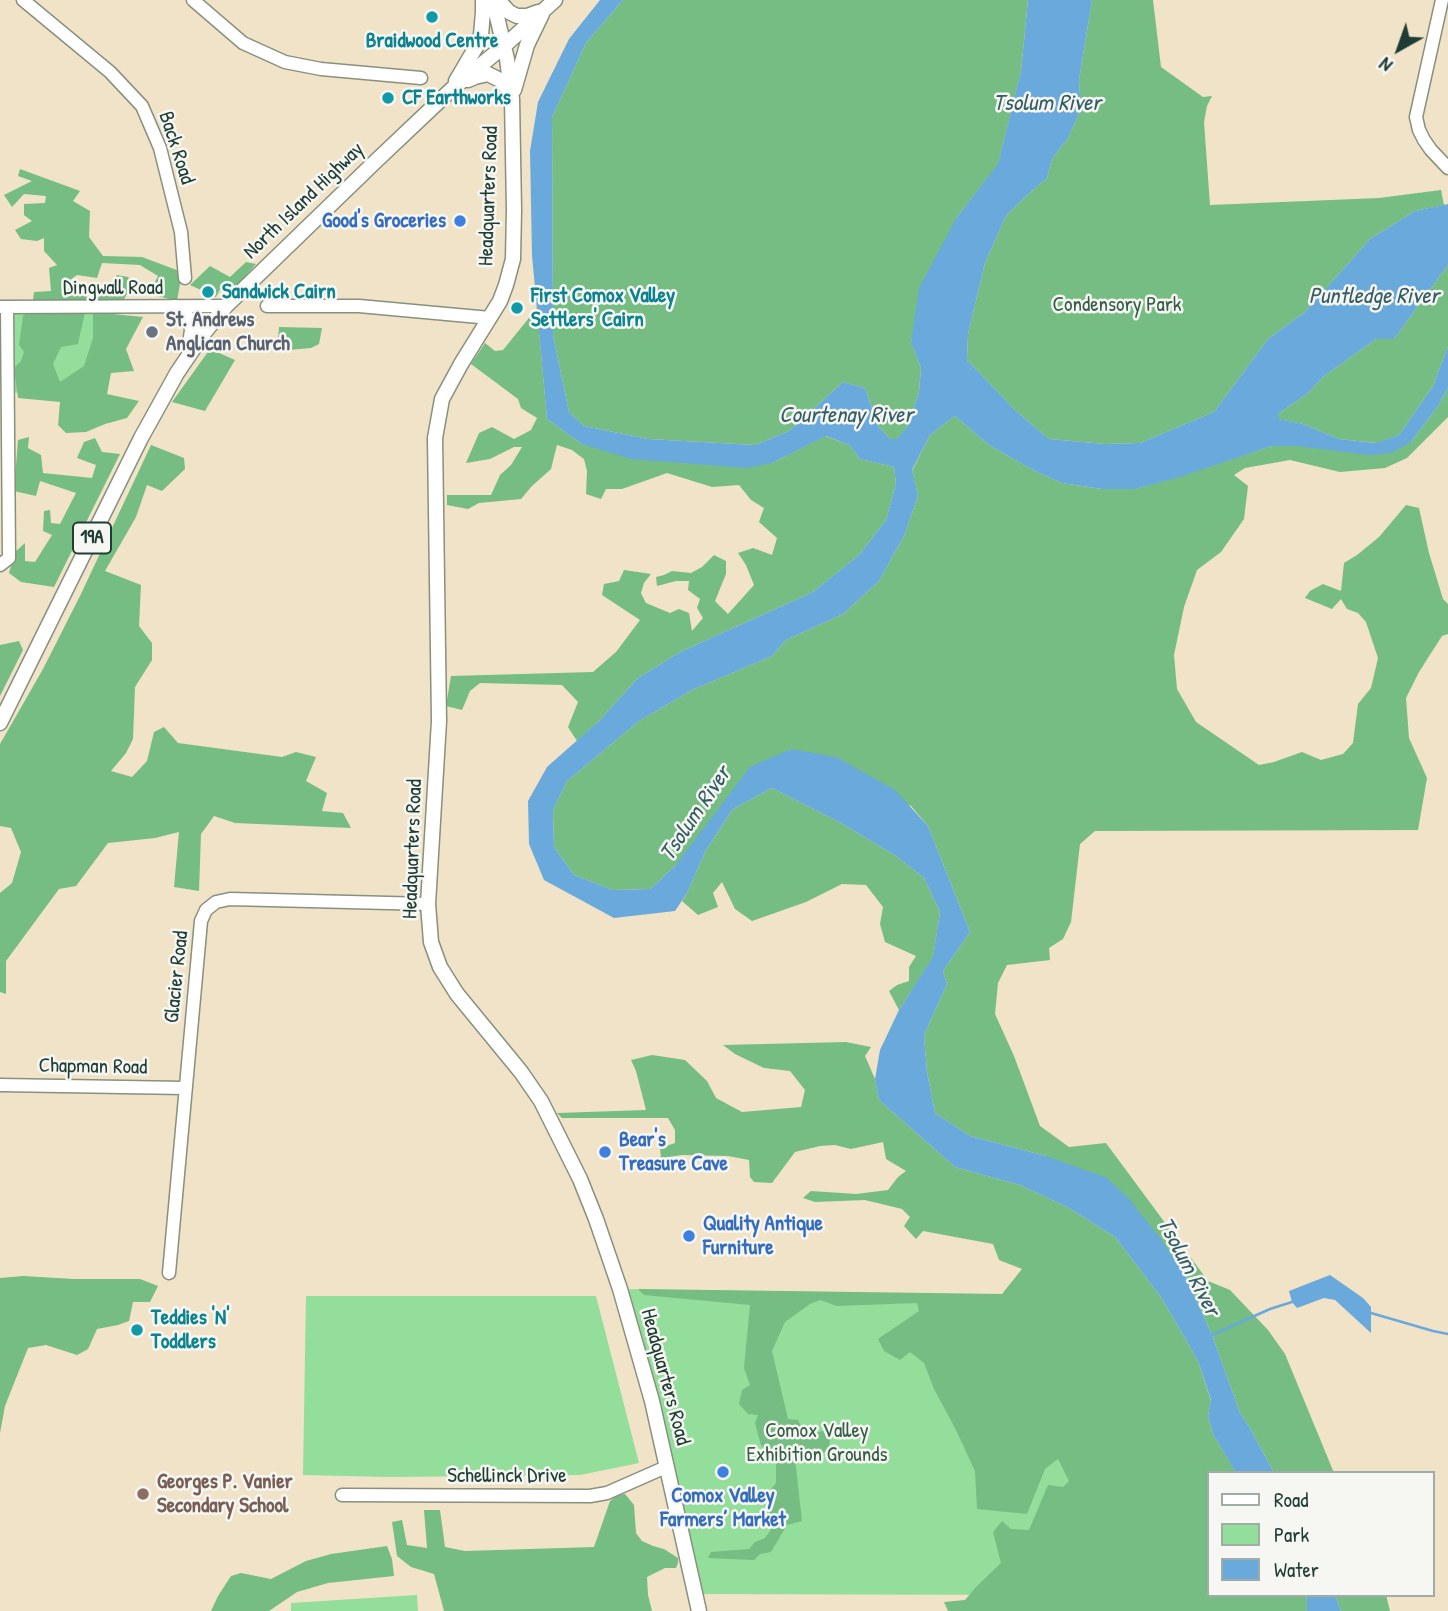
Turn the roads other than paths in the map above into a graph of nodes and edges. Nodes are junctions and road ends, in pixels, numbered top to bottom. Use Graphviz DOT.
graph roads {
  1 [pos="23,0"];
  2 [pos="192,0"];
  3 [pos="483,0"];
  4 [pos="496,0"];
  5 [pos="555,0"];
  6 [pos="1442,0"];
  7 [pos="543,11"];
  8 [pos="504,46"];
  9 [pos="421,78"];
  10 [pos="452,89"];
  11 [pos="512,99"];
  12 [pos="1446,167"];
  13 [pos="185,278"];
  14 [pos="226,306"];
  15 [pos="267,306"];
  16 [pos="3,307"];
  17 [pos="176,307"];
  18 [pos="490,318"];
  19 [pos="188,356"];
  20 [pos="4,442"];
  21 [pos="4,561"];
  22 [pos="0,723"];
  23 [pos="428,904"];
  24 [pos="0,1085"];
  25 [pos="185,1088"];
  26 [pos="169,1273"];
  27 [pos="666,1467"];
  28 [pos="342,1495"];
  29 [pos="699,1611"];
  1 -- 13 [label="street, Back Road"];
  2 -- 9 [label="street"];
  3 -- 10 [label="main road"];
  4 -- 7 [label="main road"];
  4 -- 8 [label="main road, Headquarters Road"];
  5 -- 7 [label="main road"];
  6 -- 12 [label="street"];
  7 -- 8 [label="main road"];
  7 -- 11 [label="main road"];
  8 -- 10 [label="main road, 19A"];
  8 -- 11 [label="main road, Headquarters Road"];
  10 -- 11 [label="main road"];
  10 -- 14 [label="main road, North Island Highway / 19A"];
  11 -- 18 [label="main road, Headquarters Road"];
  14 -- 17 [label="street, Dingwall Road"];
  14 -- 19 [label="main road, North Island Highway / 19A"];
  15 -- 18 [label="street"];
  16 -- 17 [label="street, Dingwall Road"];
  16 -- 20 [label="street"];
  17 -- 19 [label="main road"];
  18 -- 23 [label="main road, Headquarters Road"];
  19 -- 22 [label="main road, North Island Highway / 19A"];
  20 -- 21 [label="street"];
  23 -- 25 [label="street, Glacier Road"];
  23 -- 27 [label="main road, Headquarters Road"];
  24 -- 25 [label="street, Chapman Road"];
  25 -- 26 [label="street, Glacier Road"];
  27 -- 28 [label="street, Schellinck Drive"];
  27 -- 29 [label="main road, Headquarters Road"];
}
